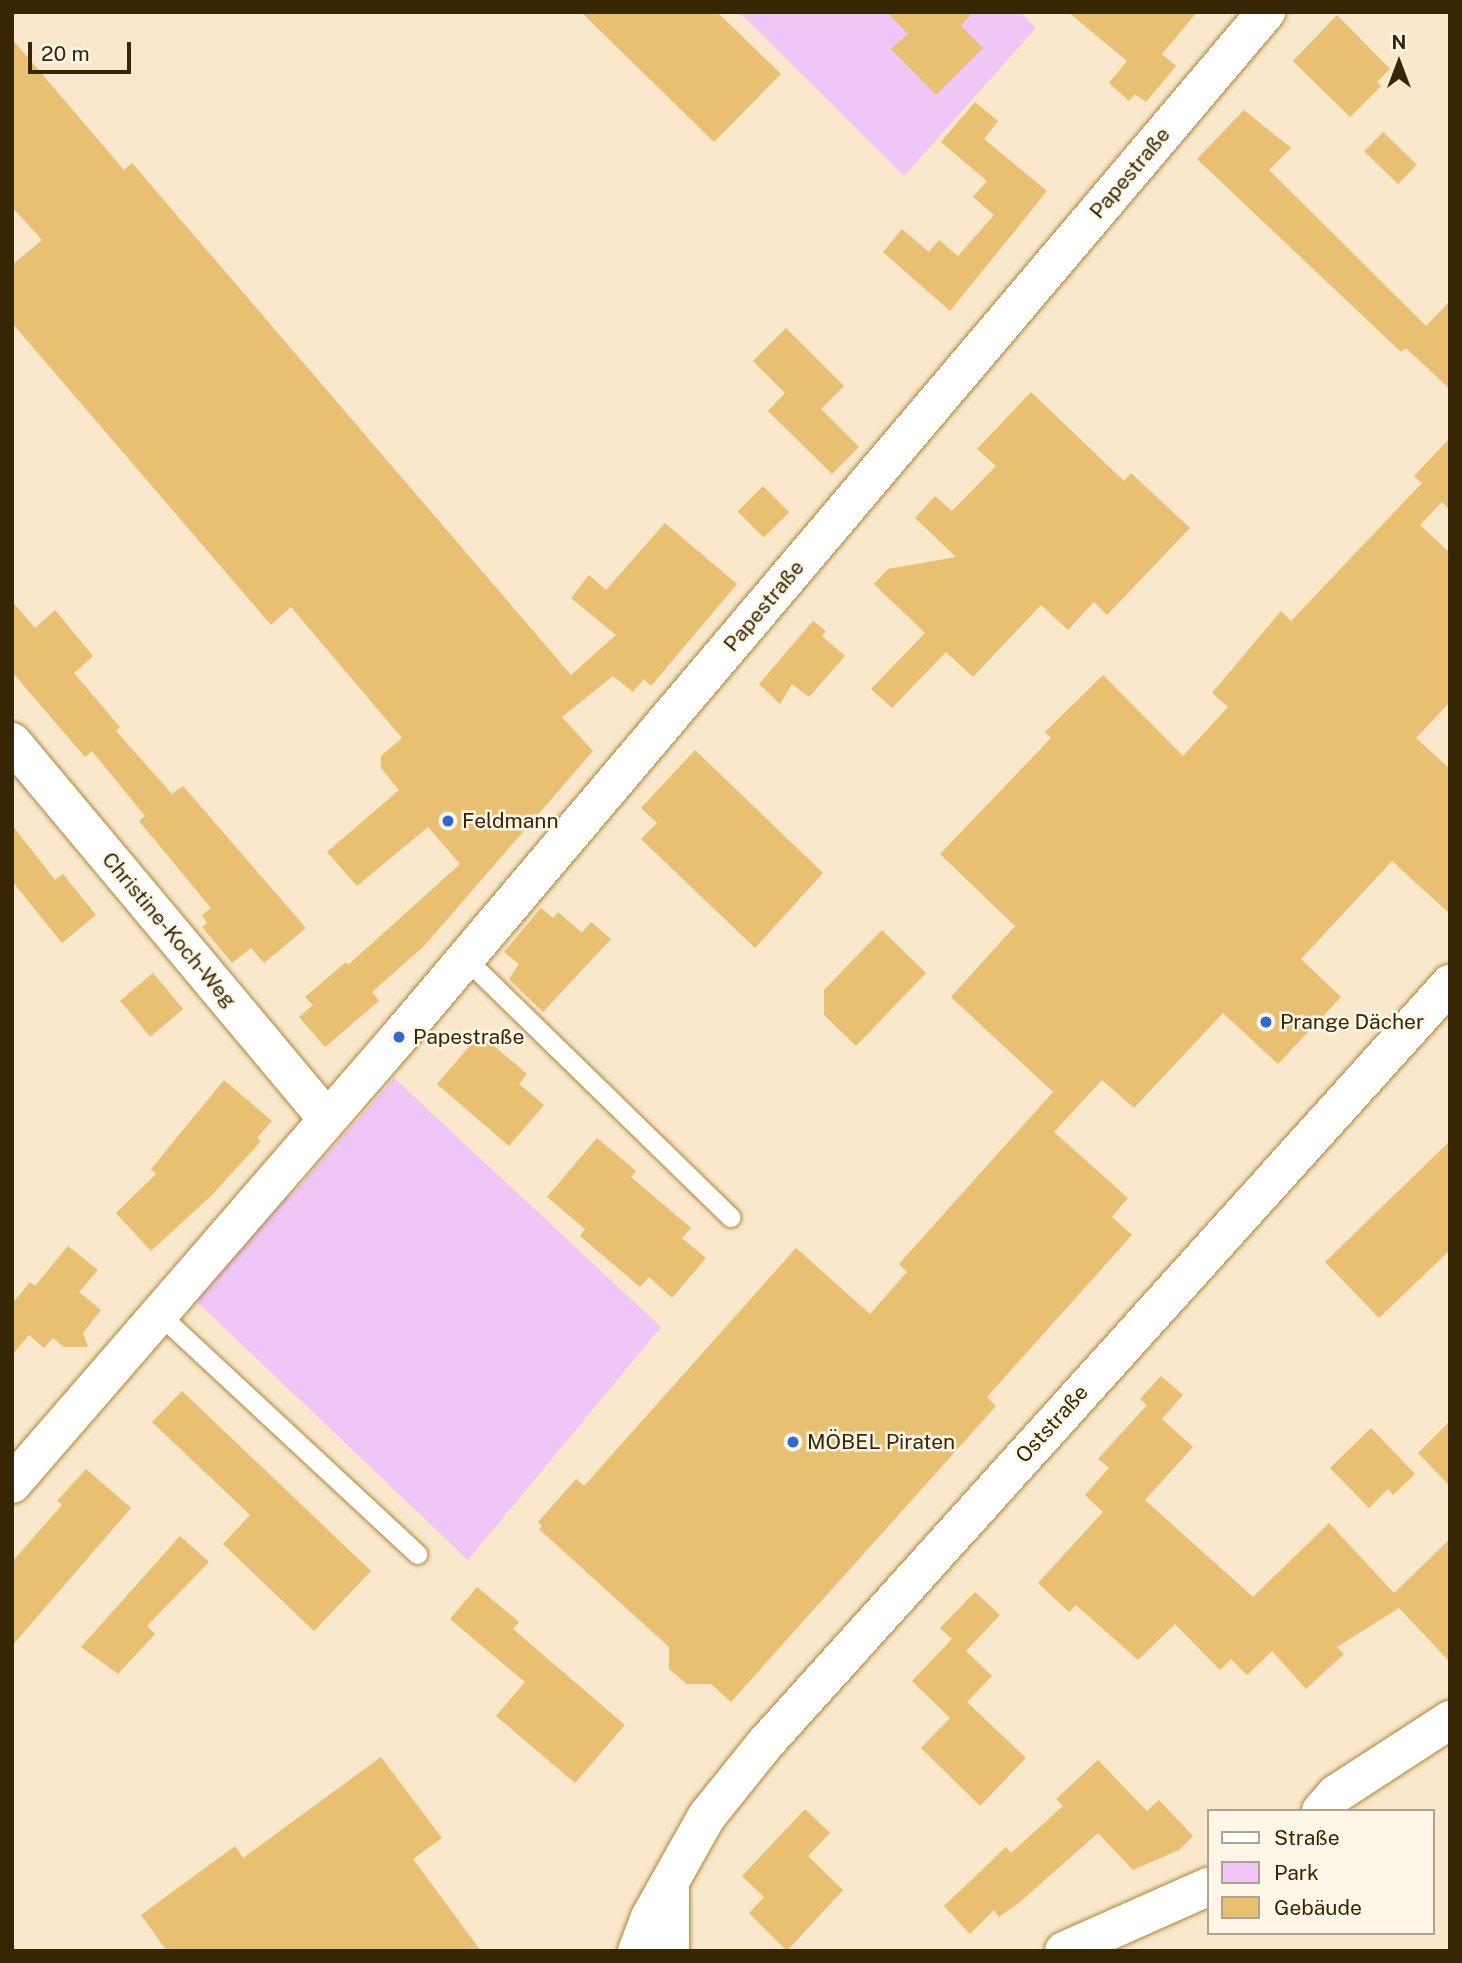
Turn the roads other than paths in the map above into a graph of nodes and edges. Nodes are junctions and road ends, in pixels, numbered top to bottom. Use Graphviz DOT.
graph roads {
  1 [pos="1266,12"];
  2 [pos="12,742"];
  3 [pos="465,958"];
  4 [pos="1450,984"];
  5 [pos="326,1118"];
  6 [pos="730,1217"];
  7 [pos="158,1313"];
  8 [pos="12,1484"];
  9 [pos="417,1554"];
  10 [pos="1450,1720"];
  11 [pos="1323,1809"];
  12 [pos="671,1877"];
  13 [pos="1206,1888"];
  14 [pos="637,1951"];
  15 [pos="670,1951"];
  16 [pos="1064,1951"];
  1 -- 3 [label="street, Papestraße"];
  2 -- 5 [label="street, Christine-Koch-Weg"];
  3 -- 5 [label="street, Papestraße"];
  3 -- 6 [label="lane"];
  4 -- 12 [label="street, Oststraße"];
  5 -- 7 [label="street, Papestraße"];
  7 -- 8 [label="street, Papestraße"];
  7 -- 9 [label="lane"];
  10 -- 11 [label="street"];
  12 -- 14 [label="street, Oststraße"];
  12 -- 15 [label="street, Oststraße"];
  13 -- 16 [label="street"];
}
